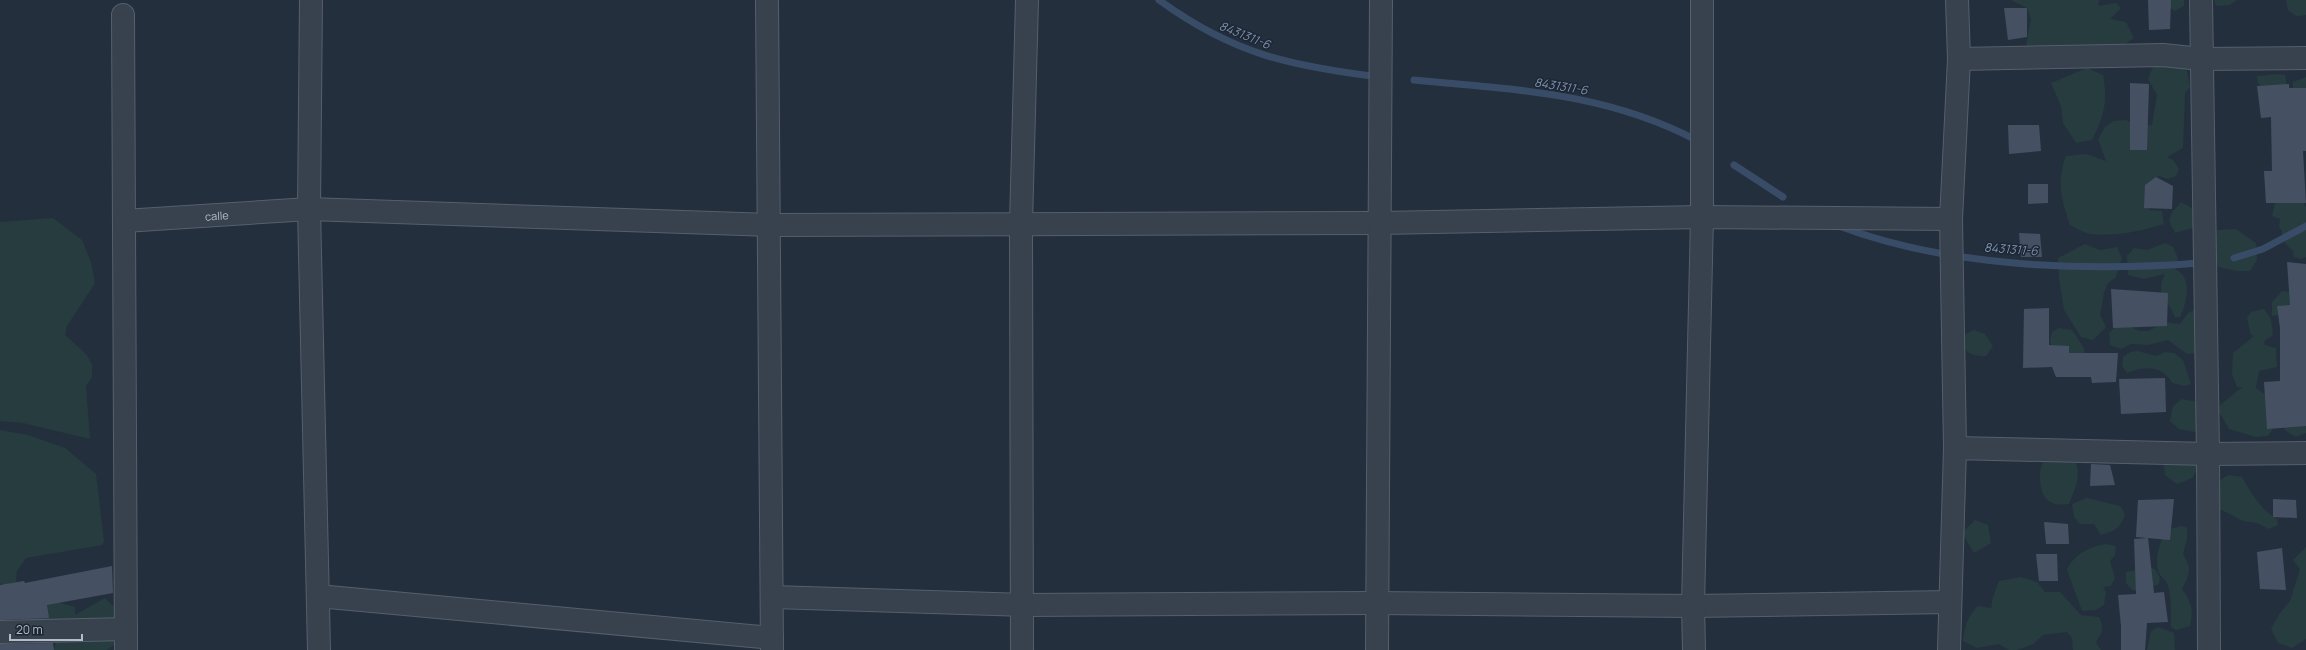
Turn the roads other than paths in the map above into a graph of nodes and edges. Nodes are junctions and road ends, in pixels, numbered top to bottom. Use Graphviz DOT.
graph roads {
  1 [pos="311,0"];
  2 [pos="767,0"];
  3 [pos="1027,0"];
  4 [pos="1381,0"];
  5 [pos="1702,0"];
  6 [pos="1957,0"];
  7 [pos="2201,0"];
  8 [pos="123,15"];
  9 [pos="2306,58"];
  10 [pos="1958,59"];
  11 [pos="2201,59"];
  12 [pos="309,209"];
  13 [pos="1702,217"];
  14 [pos="1951,219"];
  15 [pos="124,221"];
  16 [pos="1380,223"];
  17 [pos="769,224"];
  18 [pos="1021,224"];
  19 [pos="1955,448"];
  20 [pos="2306,453"];
  21 [pos="2208,454"];
  22 [pos="318,596"];
  23 [pos="773,597"];
  24 [pos="1376,602"];
  25 [pos="1949,602"];
  26 [pos="1022,605"];
  27 [pos="1693,606"];
  28 [pos="0,632"];
  29 [pos="126,639"];
  30 [pos="772,644"];
  31 [pos="319,650"];
  32 [pos="1022,650"];
  33 [pos="1377,650"];
  34 [pos="1694,650"];
  35 [pos="1949,650"];
  36 [pos="2209,650"];
  1 -- 12 [label="street"];
  2 -- 17 [label="street"];
  3 -- 18 [label="street"];
  4 -- 16 [label="street"];
  5 -- 13 [label="street"];
  6 -- 10 [label="street"];
  7 -- 11 [label="street"];
  8 -- 15 [label="street"];
  9 -- 11 [label="street"];
  10 -- 11 [label="street"];
  10 -- 14 [label="street"];
  11 -- 21 [label="street"];
  12 -- 15 [label="street, calle"];
  12 -- 17 [label="street, calle"];
  12 -- 22 [label="street"];
  13 -- 14 [label="street, calle"];
  13 -- 16 [label="street, calle"];
  13 -- 27 [label="street"];
  14 -- 19 [label="street"];
  15 -- 29 [label="street"];
  16 -- 18 [label="street, calle"];
  16 -- 24 [label="street"];
  17 -- 18 [label="street, calle"];
  17 -- 23 [label="street"];
  18 -- 26 [label="street"];
  19 -- 21 [label="street"];
  19 -- 25 [label="street"];
  20 -- 21 [label="street"];
  21 -- 36 [label="street"];
  22 -- 30 [label="street"];
  22 -- 31 [label="street"];
  23 -- 26 [label="street"];
  23 -- 30 [label="street"];
  24 -- 26 [label="street"];
  24 -- 27 [label="street"];
  24 -- 33 [label="street"];
  25 -- 27 [label="street"];
  25 -- 35 [label="street"];
  26 -- 32 [label="street"];
  27 -- 34 [label="street"];
  28 -- 29 [label="street"];
}
